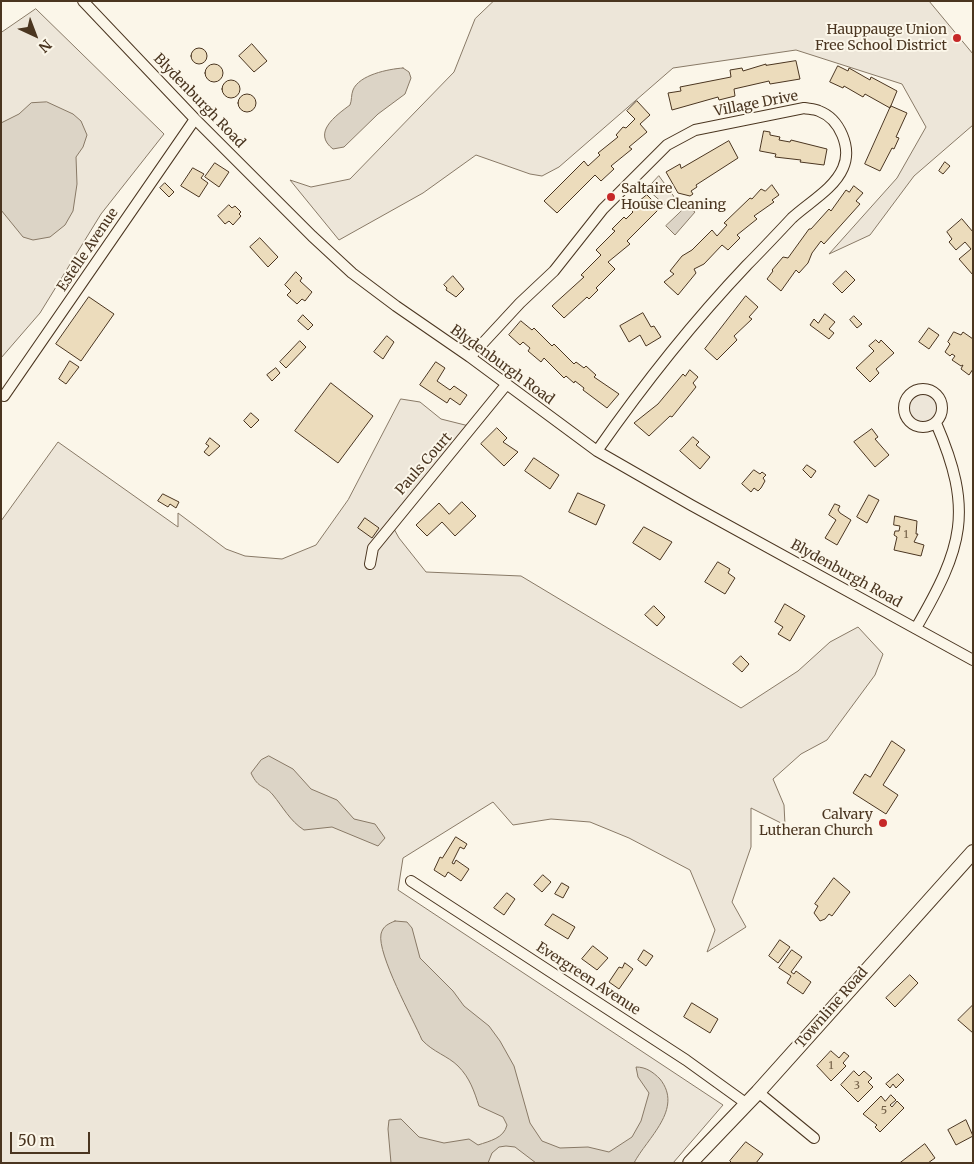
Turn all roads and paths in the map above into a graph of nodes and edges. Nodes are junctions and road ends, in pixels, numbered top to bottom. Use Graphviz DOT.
graph roads {
  1 [pos="83,1"];
  2 [pos="195,119"];
  3 [pos="470,357"];
  4 [pos="506,385"];
  5 [pos="4,396"];
  6 [pos="936,423"];
  7 [pos="597,451"];
  8 [pos="370,564"];
  9 [pos="916,628"];
  10 [pos="973,660"];
  11 [pos="973,852"];
  12 [pos="411,881"];
  13 [pos="758,1092"];
  14 [pos="747,1104"];
  15 [pos="814,1138"];
  16 [pos="690,1163"];
  1 -- 2 [label="street, Blydenburgh Road"];
  2 -- 3 [label="street, Blydenburgh Road"];
  2 -- 5 [label="street, Estelle Avenue"];
  3 -- 4 [label="street, Blydenburgh Road"];
  3 -- 7 [label="street, Village Drive"];
  4 -- 7 [label="street, Blydenburgh Road"];
  4 -- 8 [label="street, Pauls Court"];
  6 -- 9 [label="street"];
  7 -- 9 [label="street, Blydenburgh Road"];
  9 -- 10 [label="street, Blydenburgh Road"];
  11 -- 13 [label="street, Townline Road"];
  12 -- 14 [label="street, Evergreen Avenue"];
  13 -- 14 [label="street, Townline Road"];
  13 -- 15 [label="street"];
  14 -- 16 [label="street, Townline Road"];
}
